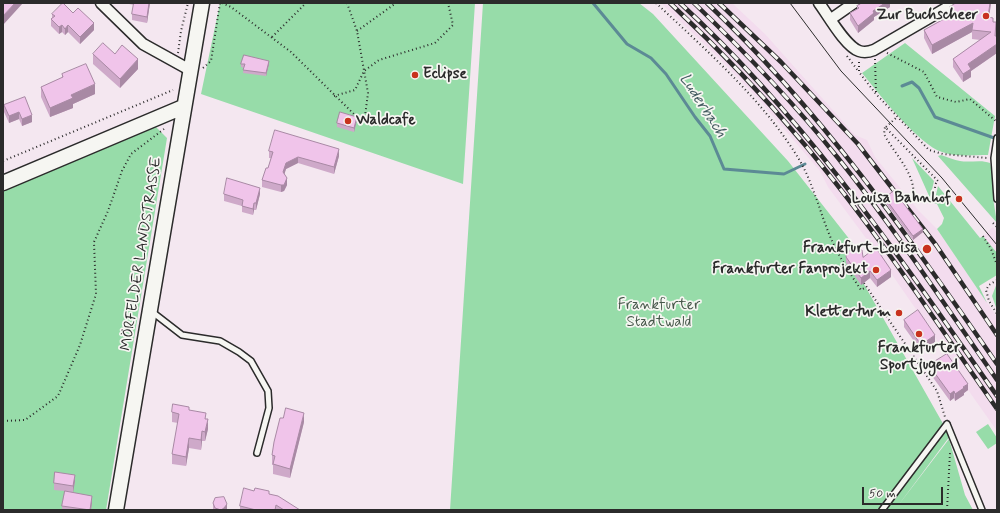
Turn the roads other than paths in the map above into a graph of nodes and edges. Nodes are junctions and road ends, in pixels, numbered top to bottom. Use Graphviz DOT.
graph roads {
  1 [pos="101,3"];
  2 [pos="202,3"];
  3 [pos="819,3"];
  4 [pos="854,3"];
  5 [pos="955,3"];
  6 [pos="831,20"];
  7 [pos="189,68"];
  8 [pos="184,107"];
  9 [pos="997,138"];
  10 [pos="3,183"];
  11 [pos="997,198"];
  12 [pos="150,310"];
  13 [pos="258,453"];
  14 [pos="116,510"];
  15 [pos="882,510"];
  16 [pos="982,510"];
  1 -- 7 [label="street"];
  2 -- 7 [label="main road, MÖRFELDER LANDSTRASSE"];
  3 -- 6 [label="street"];
  4 -- 6 [label="street"];
  5 -- 6 [label="street"];
  7 -- 8 [label="main road, MÖRFELDER LANDSTRASSE"];
  8 -- 10 [label="main road"];
  8 -- 12 [label="main road, MÖRFELDER LANDSTRASSE"];
  9 -- 11 [label="lane"];
  12 -- 13 [label="lane"];
  12 -- 14 [label="main road, MÖRFELDER LANDSTRASSE"];
  15 -- 16 [label="lane"];
}
